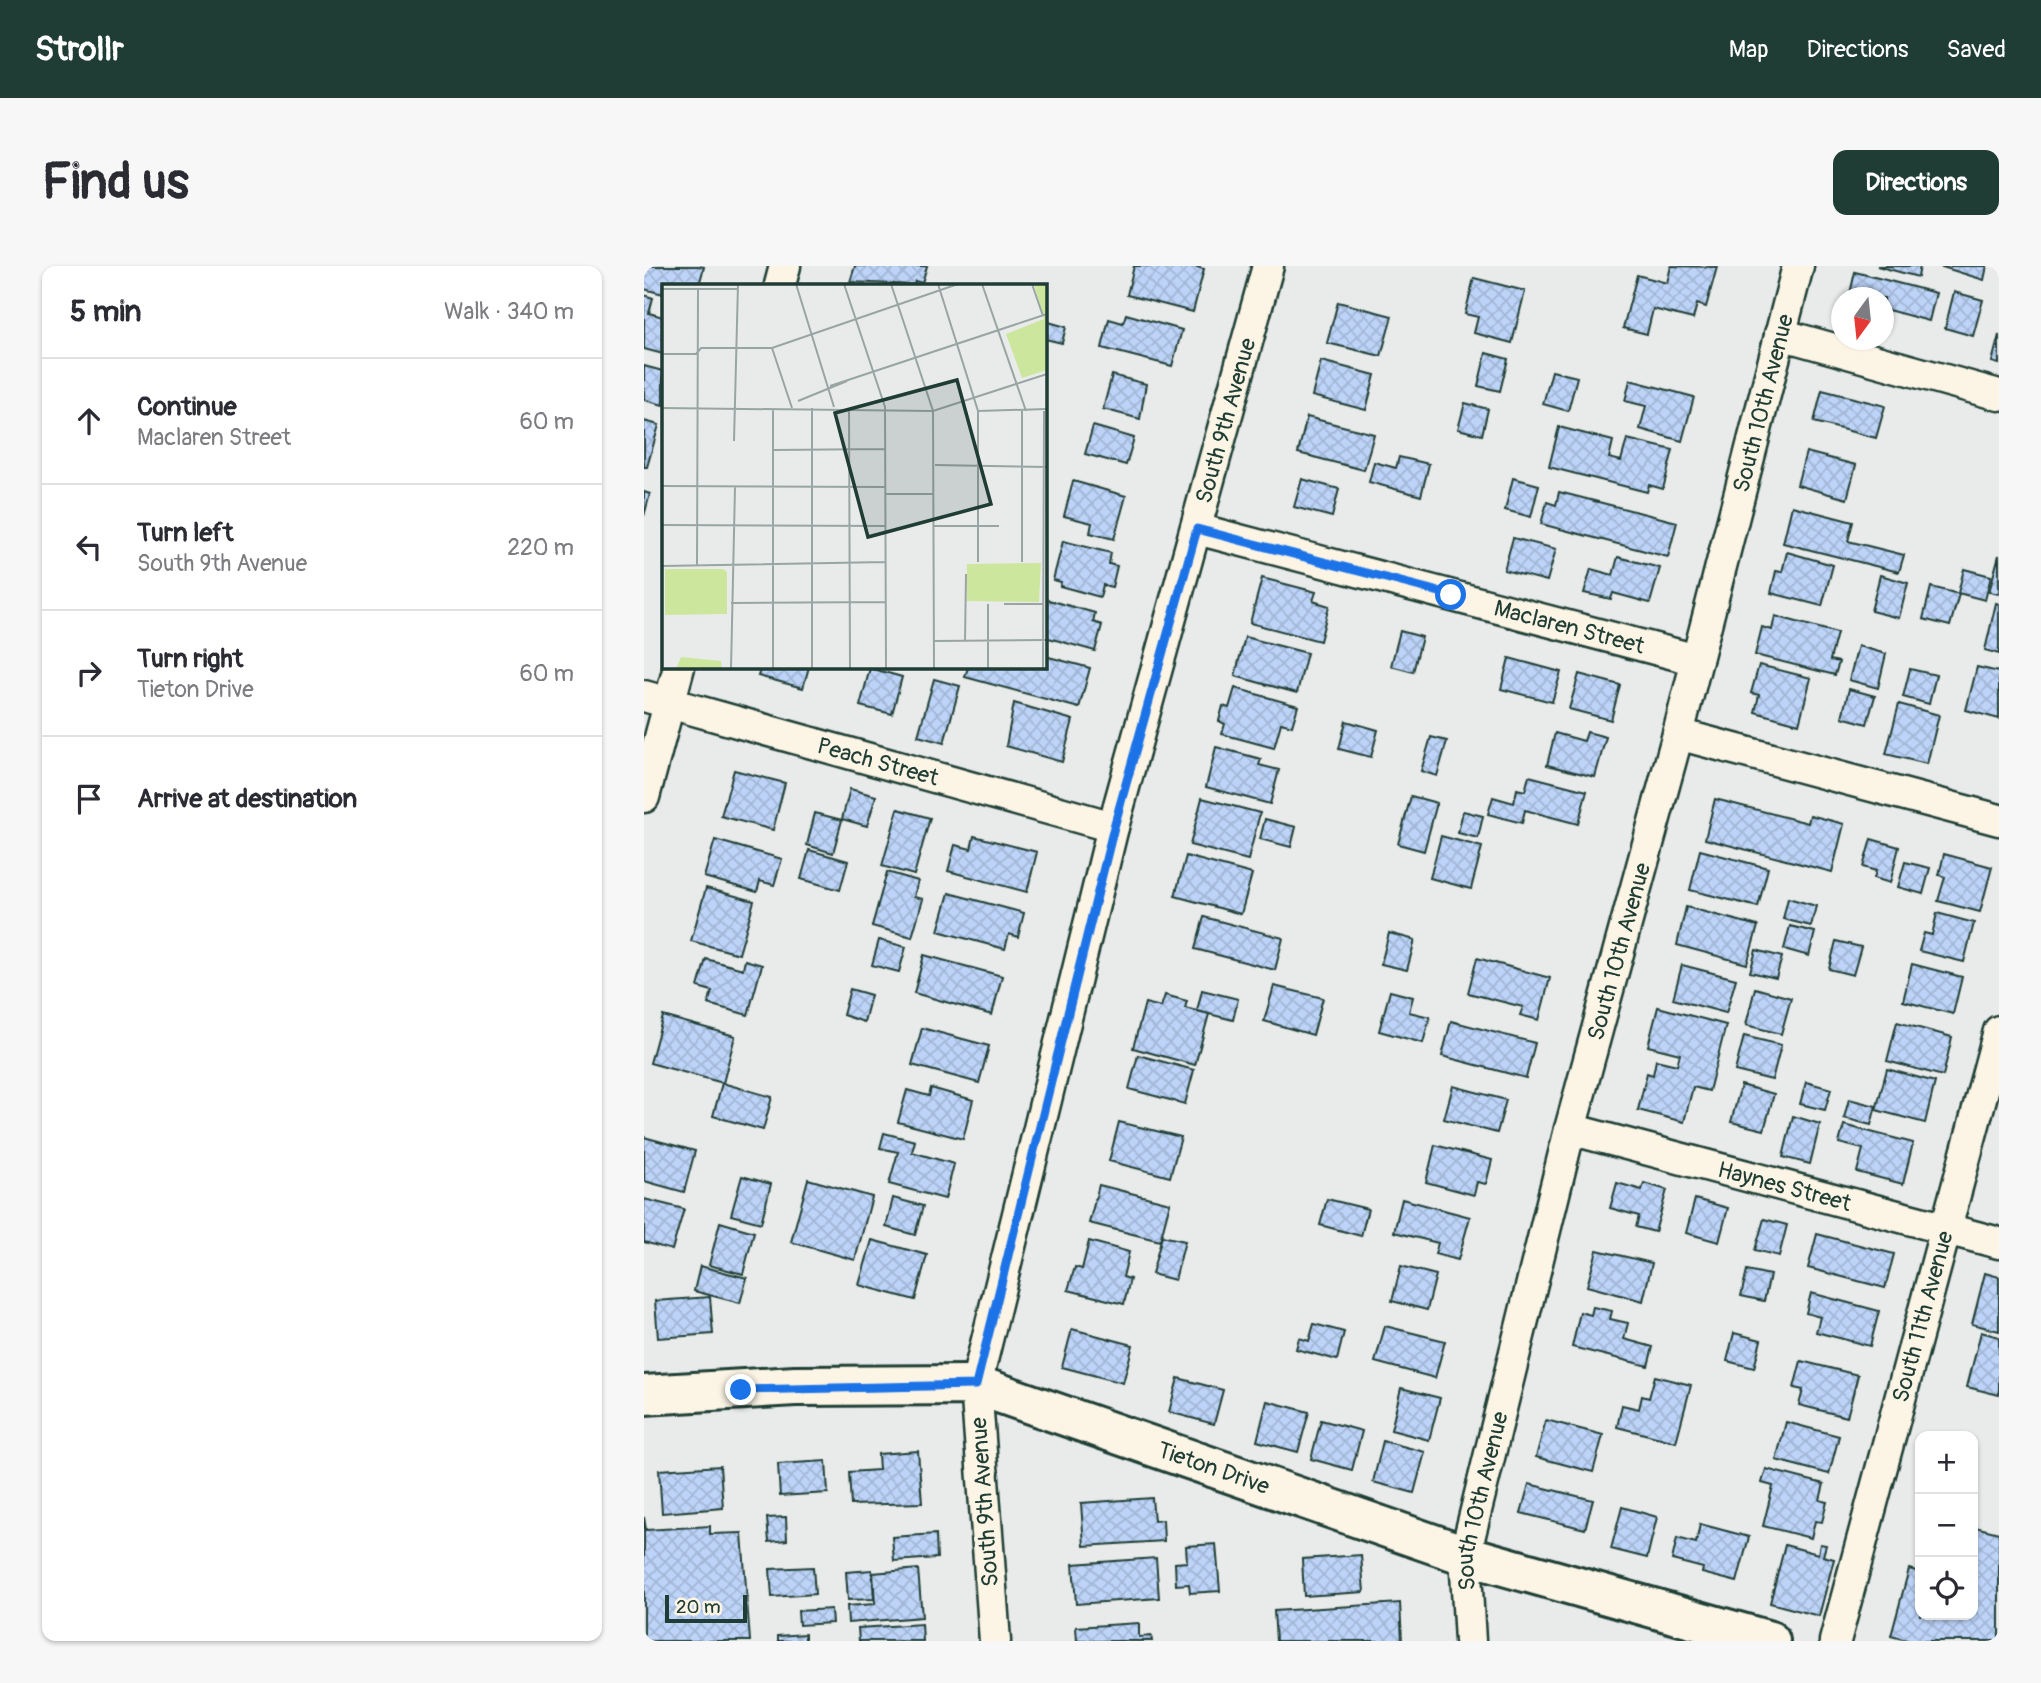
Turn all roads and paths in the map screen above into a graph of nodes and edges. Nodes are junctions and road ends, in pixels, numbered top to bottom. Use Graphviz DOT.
graph roads {
  1 [pos="785,266"];
  2 [pos="1268,266"];
  3 [pos="1798,266"];
  4 [pos="780,284"];
  5 [pos="1780,334"];
  6 [pos="1999,395"];
  7 [pos="1197,529"];
  8 [pos="1697,660"];
  9 [pos="678,668"];
  10 [pos="657,699"];
  11 [pos="1678,734"];
  12 [pos="644,797"];
  13 [pos="1999,820"];
  14 [pos="1114,827"];
  15 [pos="1999,1031"];
  16 [pos="1570,1129"];
  17 [pos="1945,1228"];
  18 [pos="1999,1243"];
  19 [pos="976,1385"];
  20 [pos="644,1395"];
  21 [pos="1465,1555"];
  22 [pos="995,1641"];
  23 [pos="1470,1641"];
  24 [pos="1770,1641"];
  25 [pos="1835,1641"];
  1 -- 4 [label="street"];
  2 -- 7 [label="street, South 9th Avenue"];
  3 -- 5 [label="street, South 10th Avenue"];
  5 -- 6 [label="street"];
  5 -- 8 [label="street, South 10th Avenue"];
  7 -- 8 [label="street, Maclaren Street"];
  7 -- 14 [label="street, South 9th Avenue"];
  8 -- 11 [label="street, South 10th Avenue"];
  9 -- 10 [label="street"];
  10 -- 12 [label="street"];
  10 -- 14 [label="street, Peach Street"];
  11 -- 13 [label="street"];
  11 -- 16 [label="street, South 10th Avenue"];
  14 -- 19 [label="street, South 9th Avenue"];
  15 -- 17 [label="street, South 11th Avenue"];
  16 -- 17 [label="street, Haynes Street"];
  16 -- 21 [label="street, South 10th Avenue"];
  17 -- 18 [label="street, Haynes Street"];
  17 -- 25 [label="street, South 11th Avenue"];
  19 -- 20 [label="main road, Tieton Drive"];
  19 -- 21 [label="main road, Tieton Drive"];
  19 -- 22 [label="street, South 9th Avenue"];
  21 -- 23 [label="street, South 10th Avenue"];
  21 -- 24 [label="main road, Tieton Drive"];
}
